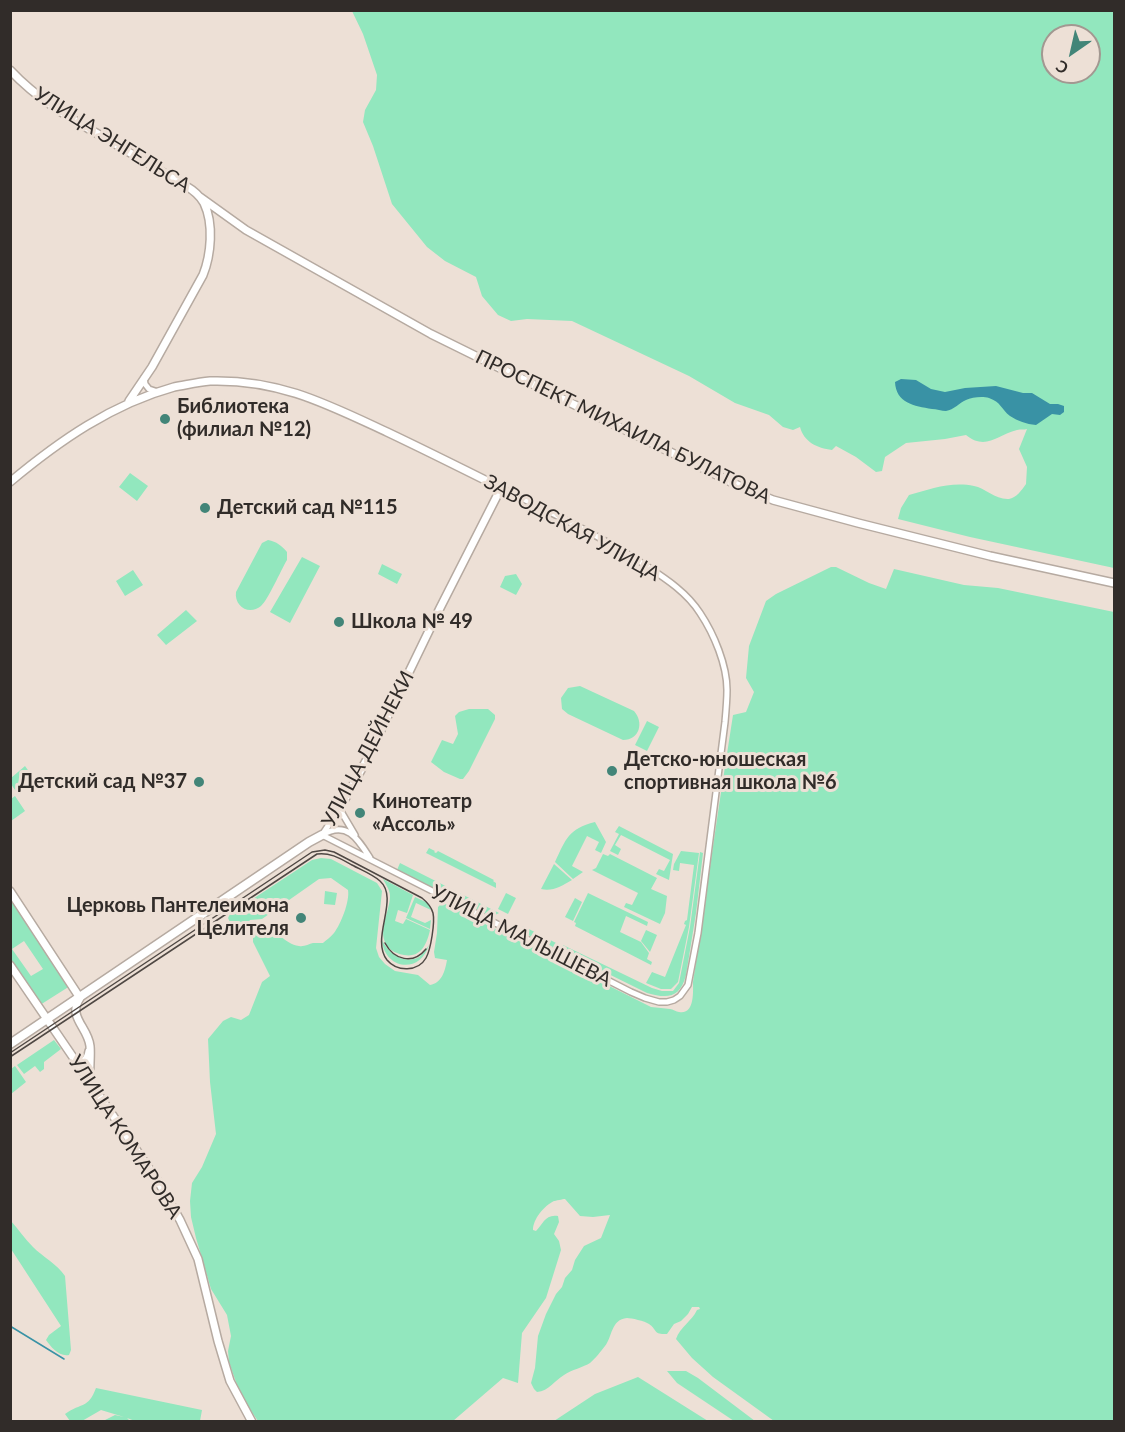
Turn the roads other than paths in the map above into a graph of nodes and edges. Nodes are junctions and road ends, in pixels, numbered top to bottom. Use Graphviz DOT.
graph roads {
  1 [pos="10,70"];
  2 [pos="200,197"];
  3 [pos="144,378"];
  4 [pos="158,392"];
  5 [pos="127,403"];
  6 [pos="10,482"];
  7 [pos="501,488"];
  8 [pos="1114,583"];
  9 [pos="341,806"];
  10 [pos="322,835"];
  11 [pos="359,842"];
  12 [pos="371,859"];
  13 [pos="10,891"];
  14 [pos="10,965"];
  15 [pos="80,998"];
  16 [pos="674,1000"];
  17 [pos="60,1010"];
  18 [pos="47,1019"];
  19 [pos="82,1027"];
  20 [pos="88,1040"];
  21 [pos="10,1044"];
  22 [pos="75,1060"];
  23 [pos="90,1081"];
  24 [pos="252,1422"];
  1 -- 2 [label="street, УЛИЦА ЭНГЕЛЬСА"];
  2 -- 3 [label="street, УЛИЦА ЭНГЕЛЬСА"];
  2 -- 8 [label="street, ПРОСПЕКТ МИХАИЛА БУЛАТОВА"];
  3 -- 4 [label="street"];
  3 -- 5 [label="street, ЗАВОДСКАЯ УЛИЦА"];
  4 -- 5 [label="street, ЗАВОДСКАЯ УЛИЦА"];
  4 -- 7 [label="street, ЗАВОДСКАЯ УЛИЦА"];
  5 -- 6 [label="street, ЗАВОДСКАЯ УЛИЦА"];
  7 -- 9 [label="street, УЛИЦА ДЕЙНЕКИ"];
  7 -- 16 [label="street, ЗАВОДСКАЯ УЛИЦА"];
  9 -- 10 [label="street, УЛИЦА ДЕЙНЕКИ"];
  9 -- 11 [label="street"];
  10 -- 11 [label="street, УЛИЦА МАЛЫШЕВА"];
  10 -- 12 [label="street, УЛИЦА МАЛЫШЕВА"];
  10 -- 15 [label="main road, УЛИЦА ДЕЙНЕКИ"];
  11 -- 12 [label="street, УЛИЦА МАЛЫШЕВА"];
  12 -- 16 [label="street, УЛИЦА МАЛЫШЕВА"];
  13 -- 15 [label="street"];
  14 -- 18 [label="street, УЛИЦА КОМАРОВА"];
  15 -- 17 [label="main road, УЛИЦА ДЕЙНЕКИ"];
  15 -- 19 [label="street"];
  17 -- 18 [label="main road, УЛИЦА ДЕЙНЕКИ"];
  17 -- 19 [label="street"];
  18 -- 21 [label="main road, УЛИЦА ДЕЙНЕКИ"];
  18 -- 22 [label="street, УЛИЦА КОМАРОВА"];
  19 -- 20 [label="street"];
  20 -- 22 [label="street"];
  20 -- 23 [label="street"];
  22 -- 23 [label="street, УЛИЦА КОМАРОВА"];
  23 -- 24 [label="street, УЛИЦА КОМАРОВА"];
}
